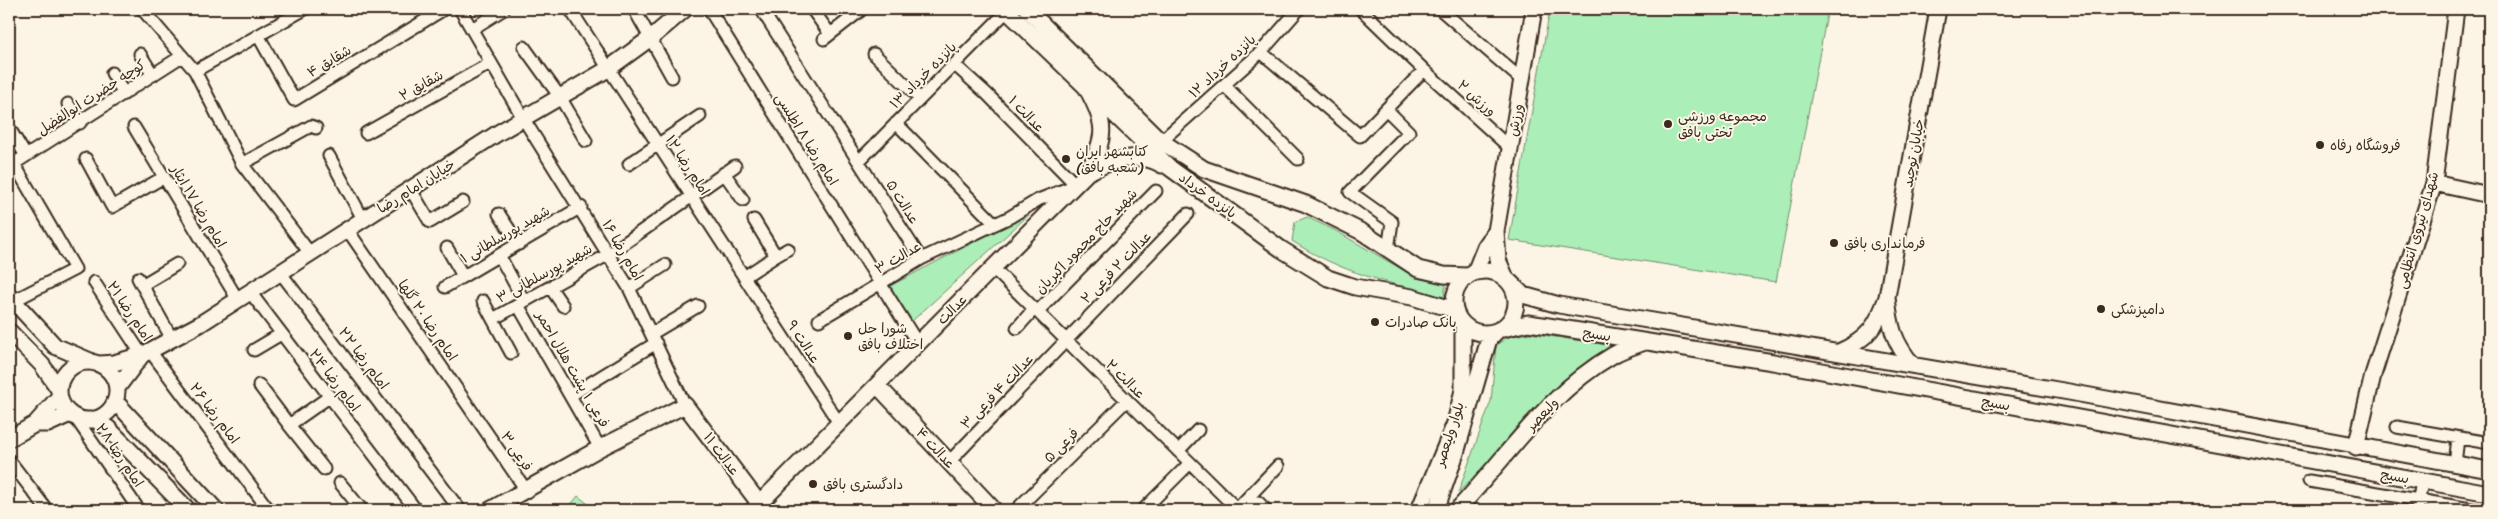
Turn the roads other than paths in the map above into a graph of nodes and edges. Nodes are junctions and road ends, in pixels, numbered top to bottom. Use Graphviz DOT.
graph roads {
  1 [pos="142,9"];
  2 [pos="444,9"];
  3 [pos="460,9"];
  4 [pos="504,9"];
  5 [pos="570,9"];
  6 [pos="634,9"];
  7 [pos="685,9"];
  8 [pos="709,9"];
  9 [pos="761,9"];
  10 [pos="812,9"];
  11 [pos="1300,9"];
  12 [pos="1361,9"];
  13 [pos="1440,9"];
  14 [pos="1534,9"];
  15 [pos="1938,9"];
  16 [pos="2456,9"];
  17 [pos="301,10"];
  18 [pos="1006,10"];
  19 [pos="860,11"];
  20 [pos="1034,11"];
  21 [pos="472,29"];
  22 [pos="258,35"];
  23 [pos="652,37"];
  24 [pos="524,47"];
  25 [pos="1260,52"];
  26 [pos="140,54"];
  27 [pos="874,54"];
  28 [pos="182,56"];
  29 [pos="491,63"];
  30 [pos="955,65"];
  31 [pos="608,69"];
  32 [pos="1424,70"];
  33 [pos="196,71"];
  34 [pos="112,73"];
  35 [pos="153,75"];
  36 [pos="672,76"];
  37 [pos="1522,80"];
  38 [pos="1224,86"];
  39 [pos="1087,89"];
  40 [pos="124,94"];
  41 [pos="560,96"];
  42 [pos="920,99"];
  43 [pos="68,104"];
  44 [pos="1387,110"];
  45 [pos="700,116"];
  46 [pos="523,118"];
  47 [pos="80,123"];
  48 [pos="896,123"];
  49 [pos="9,128"];
  50 [pos="134,128"];
  51 [pos="316,128"];
  52 [pos="366,133"];
  53 [pos="586,141"];
  54 [pos="1161,141"];
  55 [pos="658,146"];
  56 [pos="1510,148"];
  57 [pos="26,156"];
  58 [pos="329,156"];
  59 [pos="12,158"];
  60 [pos="86,159"];
  61 [pos="1298,159"];
  62 [pos="860,160"];
  63 [pos="242,164"];
  64 [pos="629,164"];
  65 [pos="734,166"];
  66 [pos="1088,172"];
  67 [pos="724,173"];
  68 [pos="164,177"];
  69 [pos="1184,178"];
  70 [pos="2434,183"];
  71 [pos="1076,185"];
  72 [pos="410,190"];
  73 [pos="1156,191"];
  74 [pos="2489,195"];
  75 [pos="691,197"];
  76 [pos="743,200"];
  77 [pos="463,202"];
  78 [pos="581,207"];
  79 [pos="499,214"];
  80 [pos="1188,214"];
  81 [pos="363,219"];
  82 [pos="754,220"];
  83 [pos="995,224"];
  84 [pos="347,230"];
  85 [pos="1496,231"];
  86 [pos="519,244"];
  87 [pos="447,248"];
  88 [pos="788,249"];
  89 [pos="1388,250"];
  90 [pos="310,253"];
  91 [pos="609,254"];
  92 [pos="499,255"];
  93 [pos="776,256"];
  94 [pos="921,259"];
  95 [pos="176,264"];
  96 [pos="665,265"];
  97 [pos="993,268"];
  98 [pos="280,272"];
  99 [pos="1471,274"];
  100 [pos="463,276"];
  101 [pos="744,277"];
  102 [pos="1507,280"];
  103 [pos="94,282"];
  104 [pos="880,285"];
  105 [pos="445,287"];
  106 [pos="550,287"];
  107 [pos="629,288"];
  108 [pos="244,296"];
  109 [pos="1887,296"];
  110 [pos="11,298"];
  111 [pos="484,301"];
  112 [pos="521,303"];
  113 [pos="563,306"];
  114 [pos="698,306"];
  115 [pos="1036,310"];
  116 [pos="1455,310"];
  117 [pos="494,319"];
  118 [pos="820,320"];
  119 [pos="1463,325"];
  120 [pos="1017,328"];
  121 [pos="1500,330"];
  122 [pos="9,331"];
  123 [pos="1723,333"];
  124 [pos="281,334"];
  125 [pos="654,338"];
  126 [pos="172,339"];
  127 [pos="49,340"];
  128 [pos="1066,341"];
  129 [pos="1776,341"];
  130 [pos="1645,342"];
  131 [pos="918,344"];
  132 [pos="254,350"];
  133 [pos="1840,352"];
  134 [pos="146,353"];
  135 [pos="511,353"];
  136 [pos="1719,353"];
  137 [pos="34,358"];
  138 [pos="1773,362"];
  139 [pos="95,363"];
  140 [pos="1912,364"];
  141 [pos="259,385"];
  142 [pos="877,385"];
  143 [pos="59,393"];
  144 [pos="116,394"];
  145 [pos="571,394"];
  146 [pos="329,397"];
  147 [pos="1126,400"];
  148 [pos="685,405"];
  149 [pos="73,416"];
  150 [pos="94,419"];
  151 [pos="839,423"];
  152 [pos="35,424"];
  153 [pos="134,424"];
  154 [pos="289,425"];
  155 [pos="2397,427"];
  156 [pos="483,428"];
  157 [pos="1198,430"];
  158 [pos="2458,438"];
  159 [pos="9,439"];
  160 [pos="118,439"];
  161 [pos="2489,443"];
  162 [pos="2356,447"];
  163 [pos="600,448"];
  164 [pos="1178,451"];
  165 [pos="9,460"];
  166 [pos="950,462"];
  167 [pos="1190,462"];
  168 [pos="2455,464"];
  169 [pos="1278,466"];
  170 [pos="324,469"];
  171 [pos="2489,470"];
  172 [pos="2309,481"];
  173 [pos="2422,481"];
  174 [pos="340,482"];
  175 [pos="526,490"];
  176 [pos="2489,493"];
  177 [pos="2418,505"];
  178 [pos="509,506"];
  179 [pos="759,508"];
  180 [pos="1237,509"];
  181 [pos="47,510"];
  182 [pos="139,510"];
  183 [pos="188,510"];
  184 [pos="216,510"];
  185 [pos="269,510"];
  186 [pos="362,510"];
  187 [pos="416,510"];
  188 [pos="460,510"];
  189 [pos="490,510"];
  190 [pos="994,510"];
  191 [pos="1016,510"];
  192 [pos="1143,510"];
  193 [pos="1251,510"];
  194 [pos="1266,510"];
  195 [pos="1420,510"];
  196 [pos="1436,510"];
  197 [pos="1457,510"];
  198 [pos="2476,510"];
  1 -- 28 [label="street"];
  2 -- 22 [label="street, شقایق ۴"];
  3 -- 21 [label="street, امام رضا ۱۶"];
  4 -- 21 [label="street"];
  5 -- 31 [label="street, امام رضا ۱۲"];
  6 -- 23 [label="street"];
  7 -- 23 [label="main road, خیابان امام رضا"];
  8 -- 104 [label="street, امام رضا ۸ اطلسی"];
  9 -- 62 [label="street, عدالت ۵"];
  10 -- 19 [label="street"];
  11 -- 25 [label="street, پانزده خرداد ۱۲"];
  12 -- 32 [label="street"];
  13 -- 37 [label="street"];
  14 -- 37 [label="main road, ورزش"];
  15 -- 109 [label="main road, خیابان توحید"];
  16 -- 70 [label="main road, شهدای نیروی انتظامی"];
  17 -- 22 [label="street"];
  18 -- 30 [label="street, پانزده خرداد ۱۳"];
  18 -- 39 [label="main road, پانزده خرداد"];
  20 -- 54 [label="main road, پانزده خرداد"];
  21 -- 29 [label="street, امام رضا ۱۶"];
  22 -- 33 [label="street"];
  23 -- 31 [label="main road, خیابان امام رضا"];
  23 -- 36 [label="street"];
  24 -- 41 [label="street"];
  25 -- 38 [label="street, پانزده خرداد ۱۲"];
  25 -- 44 [label="street"];
  26 -- 35 [label="street"];
  27 -- 42 [label="street"];
  28 -- 33 [label="street"];
  28 -- 35 [label="street, کوچه حضرت ابوالفضل"];
  29 -- 46 [label="street, امام رضا ۱۶"];
  29 -- 52 [label="street, شقایق ۲"];
  30 -- 42 [label="street, پانزده خرداد ۱۳"];
  30 -- 71 [label="street, عدالت ۱"];
  31 -- 41 [label="main road, خیابان امام رضا"];
  31 -- 55 [label="street, امام رضا ۱۲"];
  32 -- 44 [label="street"];
  32 -- 56 [label="street, ورزش ۲"];
  33 -- 63 [label="street"];
  34 -- 40 [label="street"];
  35 -- 40 [label="street, کوچه حضرت ابوالفضل"];
  37 -- 56 [label="main road, ورزش"];
  38 -- 54 [label="street, پانزده خرداد ۱۲"];
  38 -- 61 [label="street"];
  39 -- 66 [label="main road, عدالت"];
  39 -- 69 [label="main road, پانزده خرداد"];
  40 -- 47 [label="street, کوچه حضرت ابوالفضل"];
  41 -- 46 [label="main road, خیابان امام رضا"];
  41 -- 53 [label="street"];
  42 -- 48 [label="street, پانزده خرداد ۱۳"];
  43 -- 47 [label="street"];
  44 -- 89 [label="street"];
  45 -- 55 [label="street"];
  46 -- 72 [label="main road, خیابان امام رضا"];
  46 -- 78 [label="street, امام رضا ۱۶"];
  47 -- 57 [label="street, کوچه حضرت ابوالفضل"];
  48 -- 62 [label="street, پانزده خرداد ۱۳"];
  48 -- 83 [label="street"];
  49 -- 57 [label="street"];
  50 -- 68 [label="street, امام رضا ۱۷ ایثار"];
  51 -- 63 [label="street"];
  54 -- 89 [label="main road, پانزده خرداد"];
  55 -- 64 [label="street"];
  55 -- 75 [label="street, امام رضا ۱۲"];
  56 -- 85 [label="main road, ورزش"];
  57 -- 59 [label="street, کوچه حضرت ابوالفضل"];
  58 -- 81 [label="street"];
  59 -- 110 [label="street"];
  60 -- 68 [label="street"];
  62 -- 94 [label="street, عدالت ۵"];
  63 -- 90 [label="street"];
  65 -- 67 [label="street, شهید پورسلطانی ۳"];
  66 -- 69 [label="main road, عدالت"];
  66 -- 71 [label="main road, عدالت"];
  67 -- 75 [label="street, شهید پورسلطانی ۳"];
  67 -- 76 [label="street"];
  68 -- 108 [label="street, امام رضا ۱۷ ایثار"];
  69 -- 116 [label="main road, پانزده خرداد"];
  70 -- 74 [label="main road"];
  70 -- 162 [label="main road, شهدای نیروی انتظامی"];
  71 -- 83 [label="street, عدالت ۳"];
  71 -- 97 [label="main road, عدالت"];
  72 -- 77 [label="street"];
  72 -- 81 [label="main road, خیابان امام رضا"];
  73 -- 115 [label="street, شهید حاج محمود اکبریان"];
  75 -- 91 [label="street, شهید پورسلطانی ۳"];
  75 -- 101 [label="street, امام رضا ۱۲"];
  78 -- 86 [label="street, شهید پورسلطانی ۱"];
  78 -- 91 [label="street, امام رضا ۱۶"];
  79 -- 86 [label="street"];
  80 -- 128 [label="street, عدالت ۲ فرعی ۲"];
  81 -- 84 [label="main road, خیابان امام رضا"];
  82 -- 93 [label="street"];
  83 -- 94 [label="street, عدالت ۳"];
  84 -- 90 [label="main road, خیابان امام رضا"];
  84 -- 156 [label="street, امام رضا ۲۰ گلها"];
  85 -- 99 [label="main road, ورزش"];
  85 -- 102 [label="main road, ورزش"];
  86 -- 92 [label="street, شهید پورسلطانی ۱"];
  87 -- 100 [label="street"];
  88 -- 93 [label="street"];
  89 -- 99 [label="main road, پانزده خرداد"];
  90 -- 98 [label="main road, خیابان امام رضا"];
  91 -- 106 [label="street, شهید پورسلطانی ۳"];
  91 -- 107 [label="street, امام رضا ۱۶"];
  92 -- 100 [label="street, شهید پورسلطانی ۱"];
  92 -- 112 [label="street, فرعی ۱ پشت هلال احمر"];
  93 -- 101 [label="street"];
  94 -- 104 [label="street, عدالت ۳"];
  95 -- 126 [label="street"];
  96 -- 107 [label="street"];
  97 -- 115 [label="street, عدالت ۲"];
  97 -- 131 [label="main road, عدالت"];
  98 -- 108 [label="main road, خیابان امام رضا"];
  98 -- 188 [label="street, امام رضا ۲۲"];
  99 -- 102 [label="main road"];
  99 -- 116 [label="main road"];
  100 -- 105 [label="street, شهید پورسلطانی ۱"];
  101 -- 151 [label="street, عدالت ۹"];
  102 -- 121 [label="main road"];
  102 -- 123 [label="main road, بسیج"];
  103 -- 134 [label="street, امام رضا ۲۱"];
  104 -- 118 [label="street, عدالت ۳"];
  104 -- 131 [label="street, امام رضا ۸ اطلسی"];
  106 -- 112 [label="street, شهید پورسلطانی ۳"];
  106 -- 113 [label="street"];
  107 -- 125 [label="street, امام رضا ۱۶"];
  108 -- 124 [label="street, امام رضا ۲۴"];
  108 -- 126 [label="main road, خیابان امام رضا"];
  109 -- 133 [label="main road"];
  109 -- 140 [label="main road"];
  110 -- 127 [label="main road"];
  111 -- 117 [label="street"];
  112 -- 117 [label="street, شهید پورسلطانی ۳"];
  112 -- 145 [label="street, فرعی ۱ پشت هلال احمر"];
  114 -- 125 [label="street"];
  115 -- 120 [label="street, شهید حاج محمود اکبریان"];
  115 -- 128 [label="street, عدالت ۲"];
  116 -- 119 [label="main road"];
  117 -- 135 [label="street"];
  119 -- 121 [label="main road"];
  119 -- 195 [label="main road, بلوار ولیعصر"];
  121 -- 130 [label="main road, بسیج"];
  121 -- 196 [label="main road"];
  122 -- 137 [label="main road"];
  123 -- 129 [label="main road, بسیج"];
  123 -- 136 [label="main road"];
  124 -- 132 [label="street"];
  124 -- 146 [label="street, امام رضا ۲۴"];
  125 -- 145 [label="street"];
  125 -- 148 [label="street, امام رضا ۱۶"];
  126 -- 134 [label="main road, خیابان امام رضا"];
  127 -- 137 [label="main road"];
  127 -- 139 [label="main road"];
  128 -- 147 [label="street, عدالت ۲"];
  128 -- 166 [label="street, عدالت ۴ فرعی ۳"];
  129 -- 133 [label="main road, بسیج"];
  129 -- 138 [label="main road"];
  130 -- 136 [label="main road, بسیج"];
  130 -- 197 [label="main road, ولیعصر"];
  131 -- 142 [label="main road, عدالت"];
  133 -- 140 [label="main road, بسیج"];
  134 -- 139 [label="main road"];
  134 -- 144 [label="main road"];
  134 -- 185 [label="street, امام رضا ۲۶"];
  136 -- 138 [label="main road, بسیج"];
  137 -- 143 [label="main road"];
  138 -- 173 [label="main road, بسیج"];
  139 -- 143 [label="main road"];
  139 -- 144 [label="main road"];
  140 -- 162 [label="main road, بسیج"];
  141 -- 154 [label="street"];
  142 -- 151 [label="main road, عدالت"];
  142 -- 166 [label="main road, عدالت ۴"];
  143 -- 149 [label="main road"];
  143 -- 152 [label="main road"];
  144 -- 150 [label="main road"];
  144 -- 153 [label="main road"];
  145 -- 163 [label="street, فرعی ۱ پشت هلال احمر"];
  146 -- 154 [label="street"];
  146 -- 187 [label="street, امام رضا ۲۴"];
  147 -- 164 [label="street, عدالت ۲"];
  147 -- 191 [label="street, فرعی ۵"];
  148 -- 163 [label="main road"];
  148 -- 179 [label="main road, عدالت ۱۱"];
  149 -- 150 [label="main road"];
  149 -- 152 [label="main road"];
  149 -- 182 [label="street, امام رضا ۲۸"];
  150 -- 160 [label="main road"];
  151 -- 179 [label="main road, عدالت"];
  152 -- 159 [label="main road"];
  153 -- 160 [label="main road"];
  153 -- 184 [label="main road"];
  154 -- 170 [label="street"];
  155 -- 158 [label="street"];
  156 -- 175 [label="street, فرعی ۳"];
  157 -- 164 [label="street"];
  158 -- 161 [label="street"];
  158 -- 168 [label="street"];
  160 -- 183 [label="main road"];
  162 -- 168 [label="main road, بسیج"];
  163 -- 175 [label="main road"];
  164 -- 167 [label="street, عدالت ۲"];
  165 -- 181 [label="street"];
  166 -- 190 [label="main road, عدالت ۴"];
  167 -- 180 [label="street, عدالت ۲"];
  167 -- 192 [label="street"];
  168 -- 171 [label="main road, بسیج"];
  169 -- 180 [label="street"];
  172 -- 177 [label="street"];
  173 -- 176 [label="main road, بسیج"];
  173 -- 177 [label="street"];
  174 -- 186 [label="street"];
  175 -- 178 [label="main road"];
  177 -- 198 [label="street"];
  178 -- 189 [label="main road"];
  193 -- 194 [label="street"];
}
